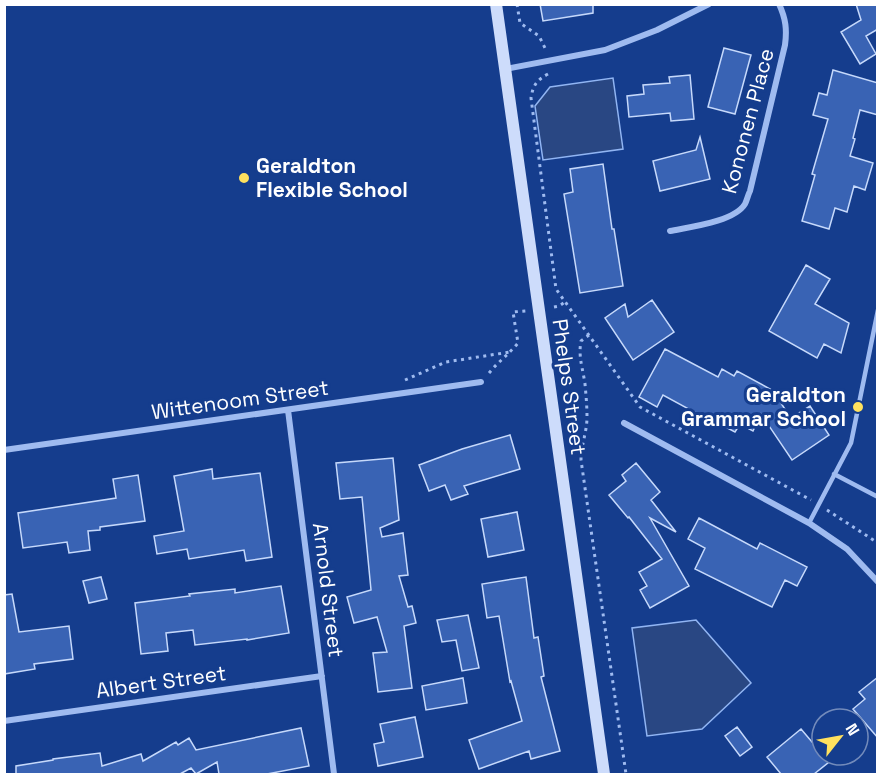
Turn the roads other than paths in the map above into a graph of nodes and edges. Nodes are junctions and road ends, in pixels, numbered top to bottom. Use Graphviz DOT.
graph roads {
  1 [pos="496,4"];
  2 [pos="709,4"];
  3 [pos="779,4"];
  4 [pos="506,69"];
  5 [pos="670,231"];
  6 [pos="878,310"];
  7 [pos="481,382"];
  8 [pos="288,410"];
  9 [pos="624,423"];
  10 [pos="4,450"];
  11 [pos="834,474"];
  12 [pos="878,497"];
  13 [pos="809,523"];
  14 [pos="878,582"];
  15 [pos="322,676"];
  16 [pos="4,721"];
  17 [pos="334,774"];
  18 [pos="604,774"];
  1 -- 4 [label="main road, Phelps Street"];
  2 -- 4 [label="street"];
  3 -- 5 [label="street, Kononen Place"];
  4 -- 18 [label="main road, Phelps Street"];
  6 -- 11 [label="lane"];
  7 -- 8 [label="street, Wittenoom Street"];
  8 -- 10 [label="street, Wittenoom Street"];
  8 -- 15 [label="street, Arnold Street"];
  9 -- 13 [label="street"];
  11 -- 12 [label="lane"];
  11 -- 13 [label="lane"];
  13 -- 14 [label="street"];
  15 -- 16 [label="street, Albert Street"];
  15 -- 17 [label="street, Arnold Street"];
}
